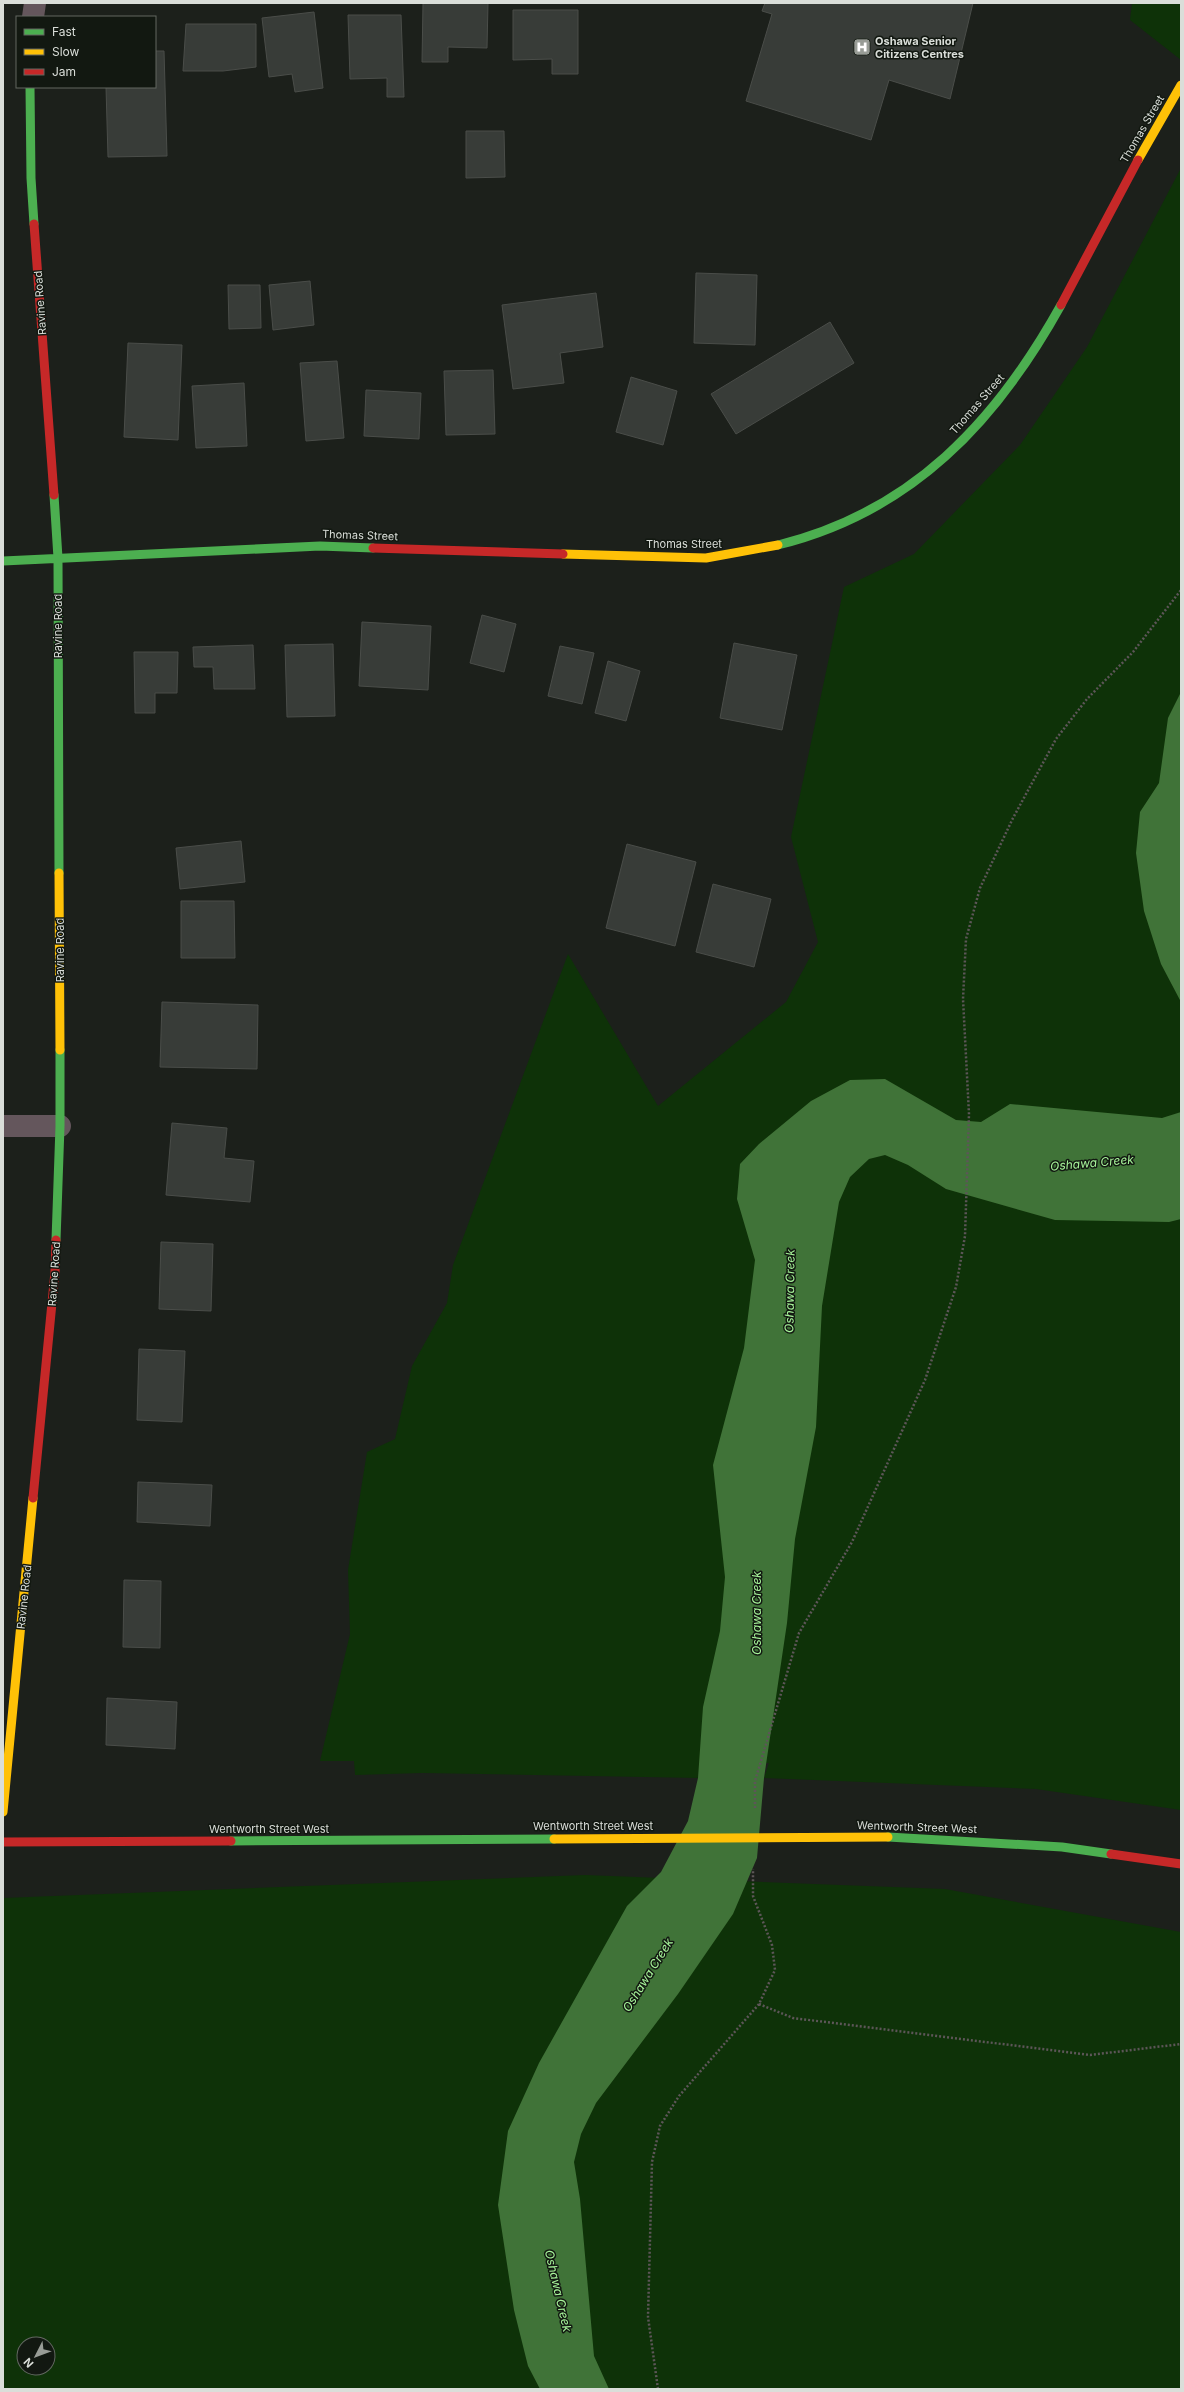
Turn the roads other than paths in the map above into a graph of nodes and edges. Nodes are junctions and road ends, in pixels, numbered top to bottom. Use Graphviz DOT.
graph roads {
  1 [pos="36,3"];
  2 [pos="33,16"];
  3 [pos="1181,85"];
  4 [pos="30,88"];
  5 [pos="58,558"];
  6 [pos="3,561"];
  7 [pos="3,1126"];
  8 [pos="60,1126"];
  9 [pos="3,1812"];
  10 [pos="3,1842"];
  11 [pos="1181,1864"];
  1 -- 2 [label="street"];
  3 -- 5 [label="street, Thomas Street"];
  4 -- 5 [label="street, Ravine Road"];
  5 -- 6 [label="street, Thomas Street"];
  5 -- 8 [label="street, Ravine Road"];
  7 -- 8 [label="street"];
  8 -- 9 [label="street, Ravine Road"];
  10 -- 11 [label="street, Wentworth Street West, bridge"];
}
